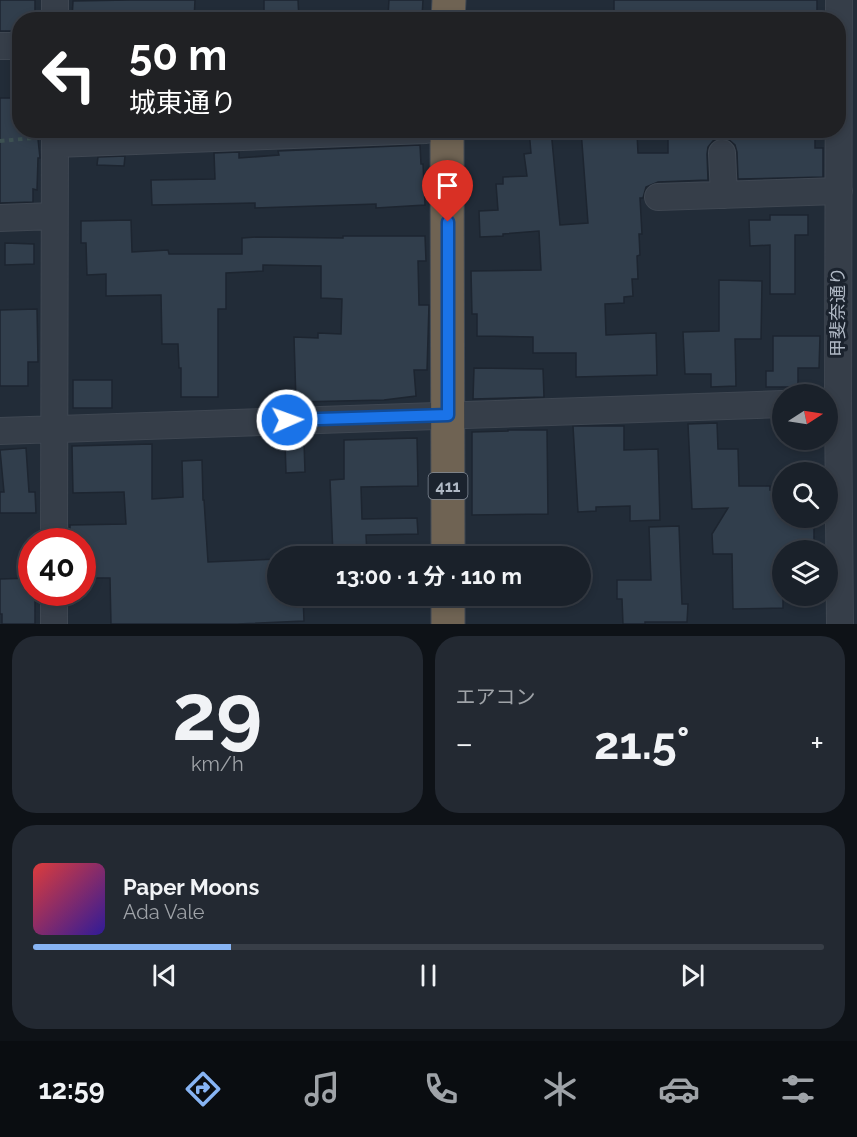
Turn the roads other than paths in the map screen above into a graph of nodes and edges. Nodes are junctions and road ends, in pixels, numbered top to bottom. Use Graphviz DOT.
graph roads {
  1 [pos="55,138"];
  2 [pos="447,138"];
  3 [pos="839,138"];
  4 [pos="722,153"];
  5 [pos="839,191"];
  6 [pos="724,195"];
  7 [pos="658,197"];
  8 [pos="54,216"];
  9 [pos="0,218"];
  10 [pos="841,402"];
  11 [pos="772,404"];
  12 [pos="448,415"];
  13 [pos="55,428"];
  14 [pos="0,430"];
  15 [pos="54,528"];
  16 [pos="448,546"];
  17 [pos="54,606"];
  18 [pos="448,606"];
  19 [pos="54,624"];
  20 [pos="448,624"];
  21 [pos="840,624"];
  1 -- 8 [label="street"];
  2 -- 12 [label="highway, 411"];
  3 -- 5 [label="street, 甲斐奈通り"];
  4 -- 6 [label="street"];
  5 -- 6 [label="street"];
  5 -- 10 [label="street, 甲斐奈通り"];
  6 -- 7 [label="street"];
  8 -- 9 [label="street"];
  8 -- 13 [label="street"];
  10 -- 21 [label="street, 甲斐奈通り"];
  11 -- 12 [label="street"];
  12 -- 13 [label="street"];
  12 -- 16 [label="highway, 411"];
  13 -- 14 [label="street"];
  13 -- 15 [label="street"];
  17 -- 19 [label="street"];
  18 -- 20 [label="highway"];
}
